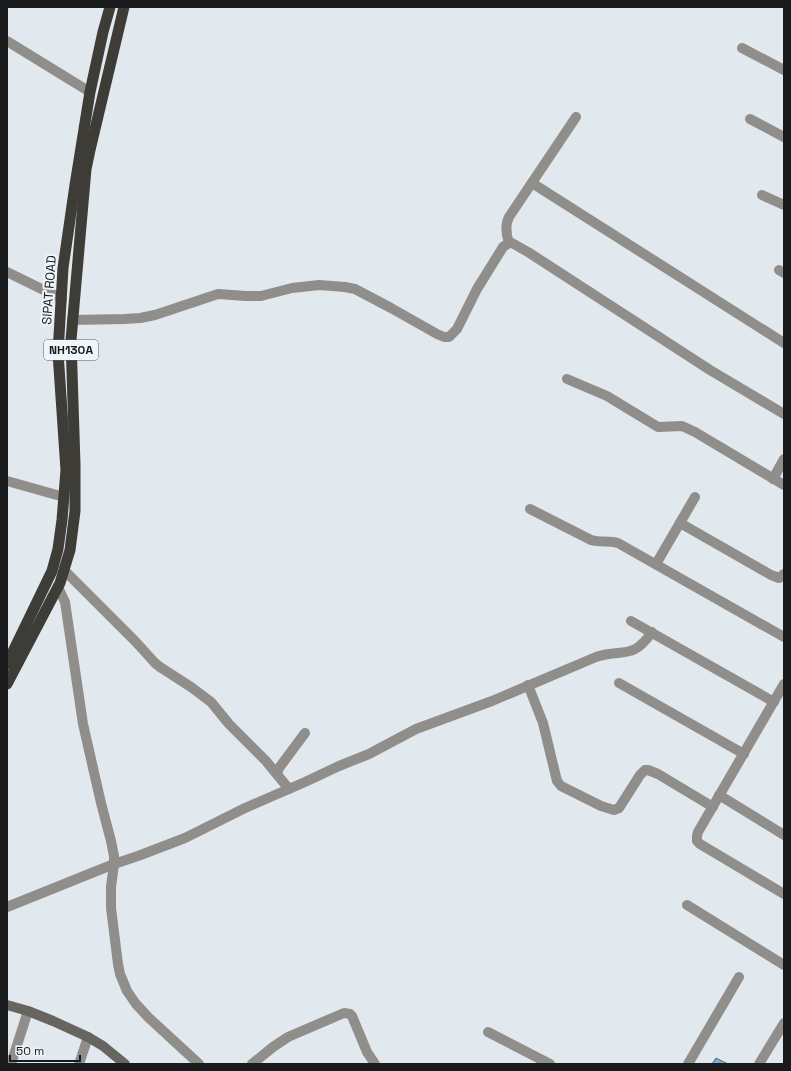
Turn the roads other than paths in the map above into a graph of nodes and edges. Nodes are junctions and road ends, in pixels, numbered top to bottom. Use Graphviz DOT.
graph roads {
  1 [pos="110,7"];
  2 [pos="124,7"];
  3 [pos="7,41"];
  4 [pos="742,48"];
  5 [pos="784,70"];
  6 [pos="90,92"];
  7 [pos="576,117"];
  8 [pos="750,119"];
  9 [pos="784,137"];
  10 [pos="532,183"];
  11 [pos="762,195"];
  12 [pos="784,205"];
  13 [pos="509,243"];
  14 [pos="7,272"];
  15 [pos="62,299"];
  16 [pos="72,320"];
  17 [pos="784,344"];
  18 [pos="567,379"];
  19 [pos="784,414"];
  20 [pos="784,459"];
  21 [pos="774,479"];
  22 [pos="7,481"];
  23 [pos="784,485"];
  24 [pos="64,497"];
  25 [pos="695,497"];
  26 [pos="530,509"];
  27 [pos="680,523"];
  28 [pos="656,564"];
  29 [pos="64,570"];
  30 [pos="784,574"];
  31 [pos="58,587"];
  32 [pos="631,621"];
  33 [pos="652,632"];
  34 [pos="784,637"];
  35 [pos="8,660"];
  36 [pos="619,683"];
  37 [pos="7,684"];
  38 [pos="528,685"];
  39 [pos="780,694"];
  40 [pos="305,733"];
  41 [pos="744,754"];
  42 [pos="277,774"];
  43 [pos="288,789"];
  44 [pos="719,795"];
  45 [pos="713,807"];
  46 [pos="784,835"];
  47 [pos="114,864"];
  48 [pos="784,894"];
  49 [pos="687,905"];
  50 [pos="7,907"];
  51 [pos="784,965"];
  52 [pos="739,977"];
  53 [pos="7,1005"];
  54 [pos="28,1011"];
  55 [pos="784,1024"];
  56 [pos="488,1032"];
  57 [pos="88,1037"];
  58 [pos="11,1064"];
  59 [pos="79,1064"];
  60 [pos="125,1064"];
  61 [pos="199,1064"];
  62 [pos="252,1064"];
  63 [pos="374,1064"];
  64 [pos="550,1064"];
  65 [pos="688,1064"];
  66 [pos="759,1064"];
  1 -- 6 [label="highway, SIPAT ROAD / NH130A"];
  2 -- 16 [label="highway, NH130A"];
  3 -- 6 [label="street"];
  4 -- 5 [label="street"];
  6 -- 15 [label="highway, SIPAT ROAD / NH130A"];
  7 -- 10 [label="street"];
  8 -- 9 [label="street"];
  10 -- 13 [label="street"];
  10 -- 17 [label="street"];
  11 -- 12 [label="street"];
  13 -- 16 [label="street"];
  13 -- 19 [label="street"];
  14 -- 15 [label="street"];
  15 -- 24 [label="highway, SIPAT ROAD / NH130A"];
  16 -- 29 [label="highway, NH130A"];
  18 -- 21 [label="street"];
  20 -- 21 [label="street"];
  21 -- 23 [label="street"];
  22 -- 24 [label="street"];
  24 -- 35 [label="highway, SIPAT ROAD / NH130A"];
  25 -- 27 [label="street"];
  26 -- 28 [label="street"];
  27 -- 28 [label="street"];
  27 -- 30 [label="street"];
  28 -- 34 [label="street"];
  29 -- 31 [label="highway, NH130A"];
  29 -- 42 [label="street"];
  31 -- 37 [label="highway, NH130A"];
  31 -- 47 [label="street"];
  32 -- 33 [label="street"];
  33 -- 38 [label="street"];
  33 -- 39 [label="street"];
  36 -- 41 [label="street"];
  38 -- 43 [label="street"];
  38 -- 45 [label="street"];
  39 -- 41 [label="street"];
  40 -- 42 [label="street"];
  41 -- 44 [label="street"];
  42 -- 43 [label="street"];
  43 -- 47 [label="street"];
  44 -- 45 [label="street"];
  44 -- 46 [label="street"];
  45 -- 48 [label="street"];
  47 -- 50 [label="street"];
  47 -- 61 [label="street"];
  49 -- 51 [label="street"];
  52 -- 65 [label="street"];
  53 -- 54 [label="main road"];
  54 -- 57 [label="main road"];
  54 -- 58 [label="street"];
  55 -- 66 [label="street"];
  56 -- 64 [label="street"];
  57 -- 59 [label="street"];
  57 -- 60 [label="main road"];
  62 -- 63 [label="street"];
}
